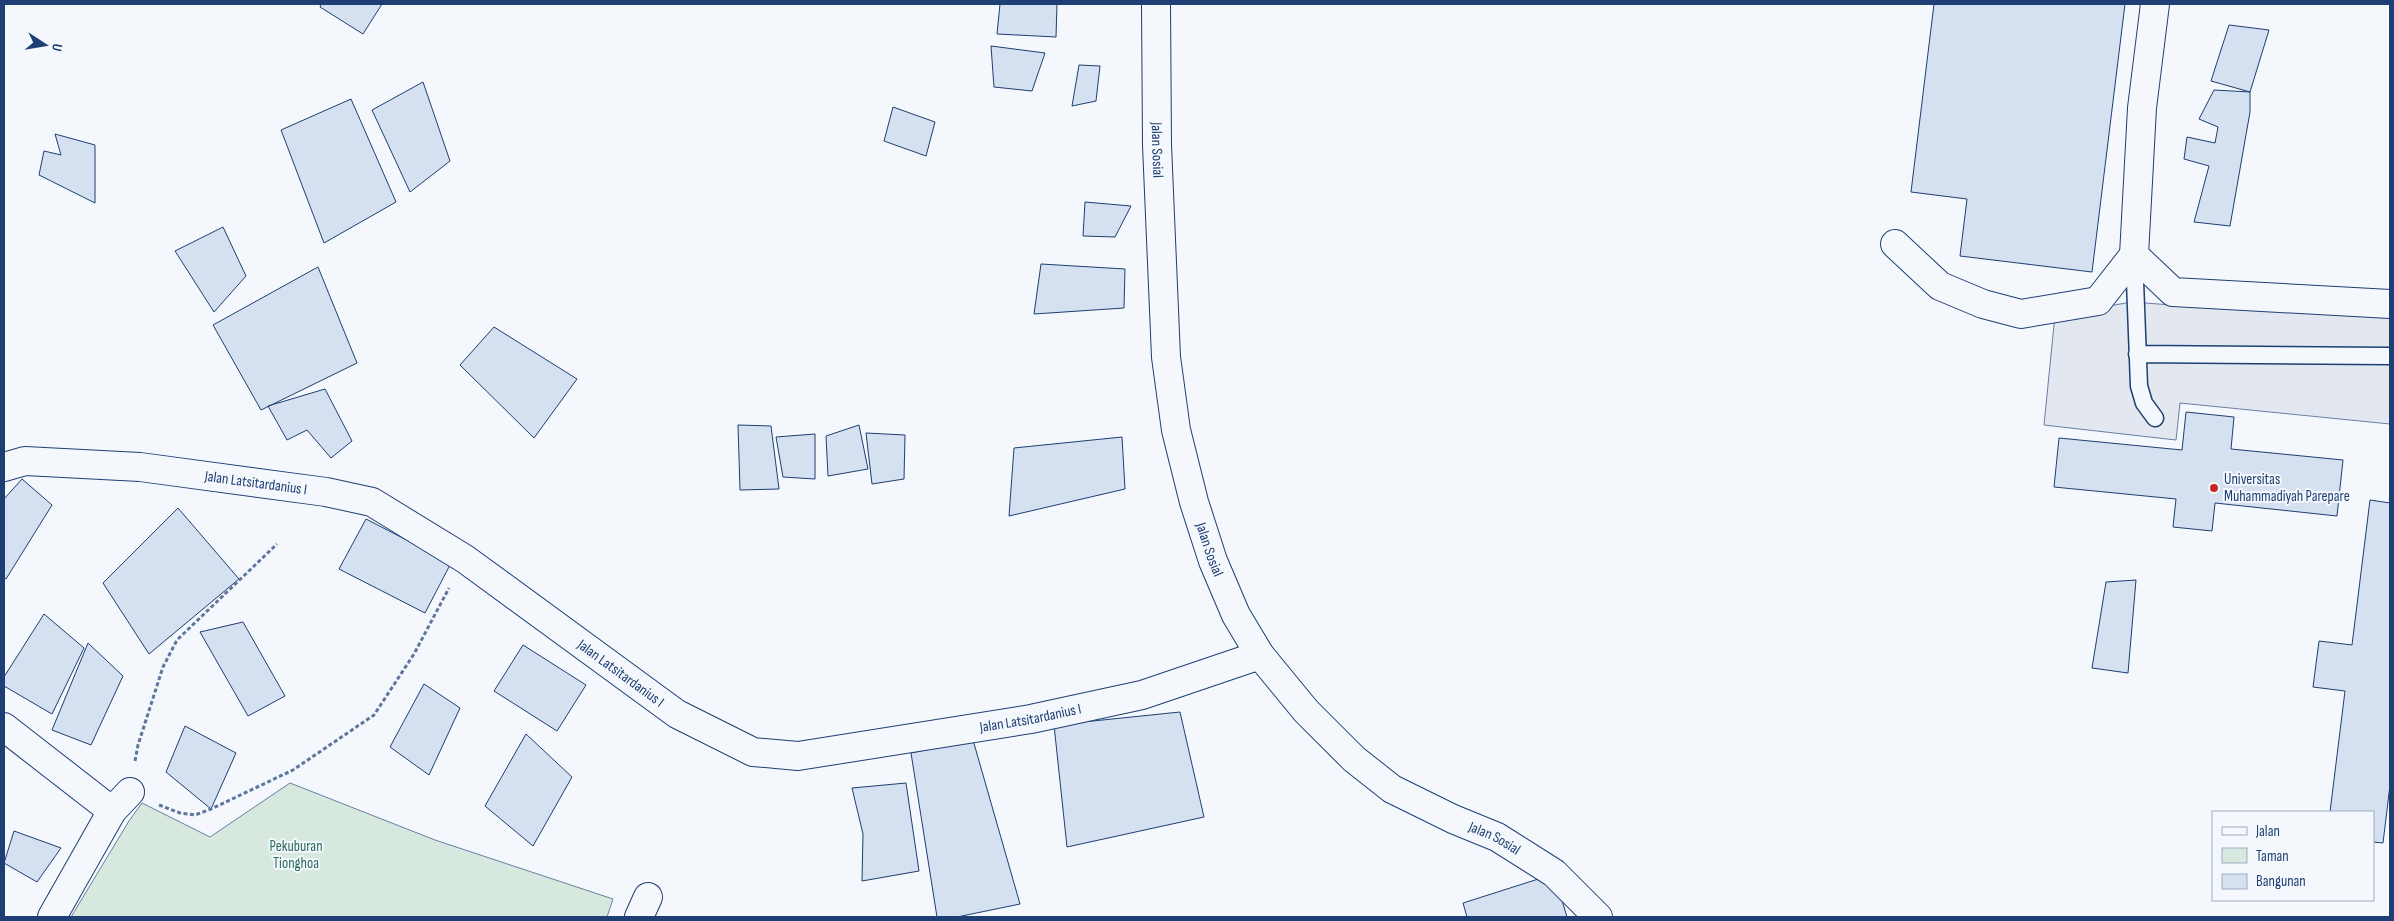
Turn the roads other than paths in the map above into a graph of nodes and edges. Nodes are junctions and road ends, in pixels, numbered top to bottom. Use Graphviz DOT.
graph roads {
  1 [pos="1156,4"];
  2 [pos="2155,4"];
  3 [pos="1895,244"];
  4 [pos="2134,255"];
  5 [pos="2390,304"];
  6 [pos="2137,354"];
  7 [pos="2390,356"];
  8 [pos="2155,418"];
  9 [pos="4,467"];
  10 [pos="1260,655"];
  11 [pos="4,727"];
  12 [pos="52,917"];
  13 [pos="1598,917"];
  1 -- 10 [label="street, Jalan Sosial"];
  2 -- 4 [label="street"];
  3 -- 4 [label="street"];
  4 -- 5 [label="street"];
  4 -- 6 [label="lane"];
  6 -- 7 [label="lane"];
  6 -- 8 [label="lane"];
  9 -- 10 [label="street, Jalan Latsitardanius I"];
  10 -- 13 [label="street, Jalan Sosial"];
  11 -- 12 [label="street"];
}
